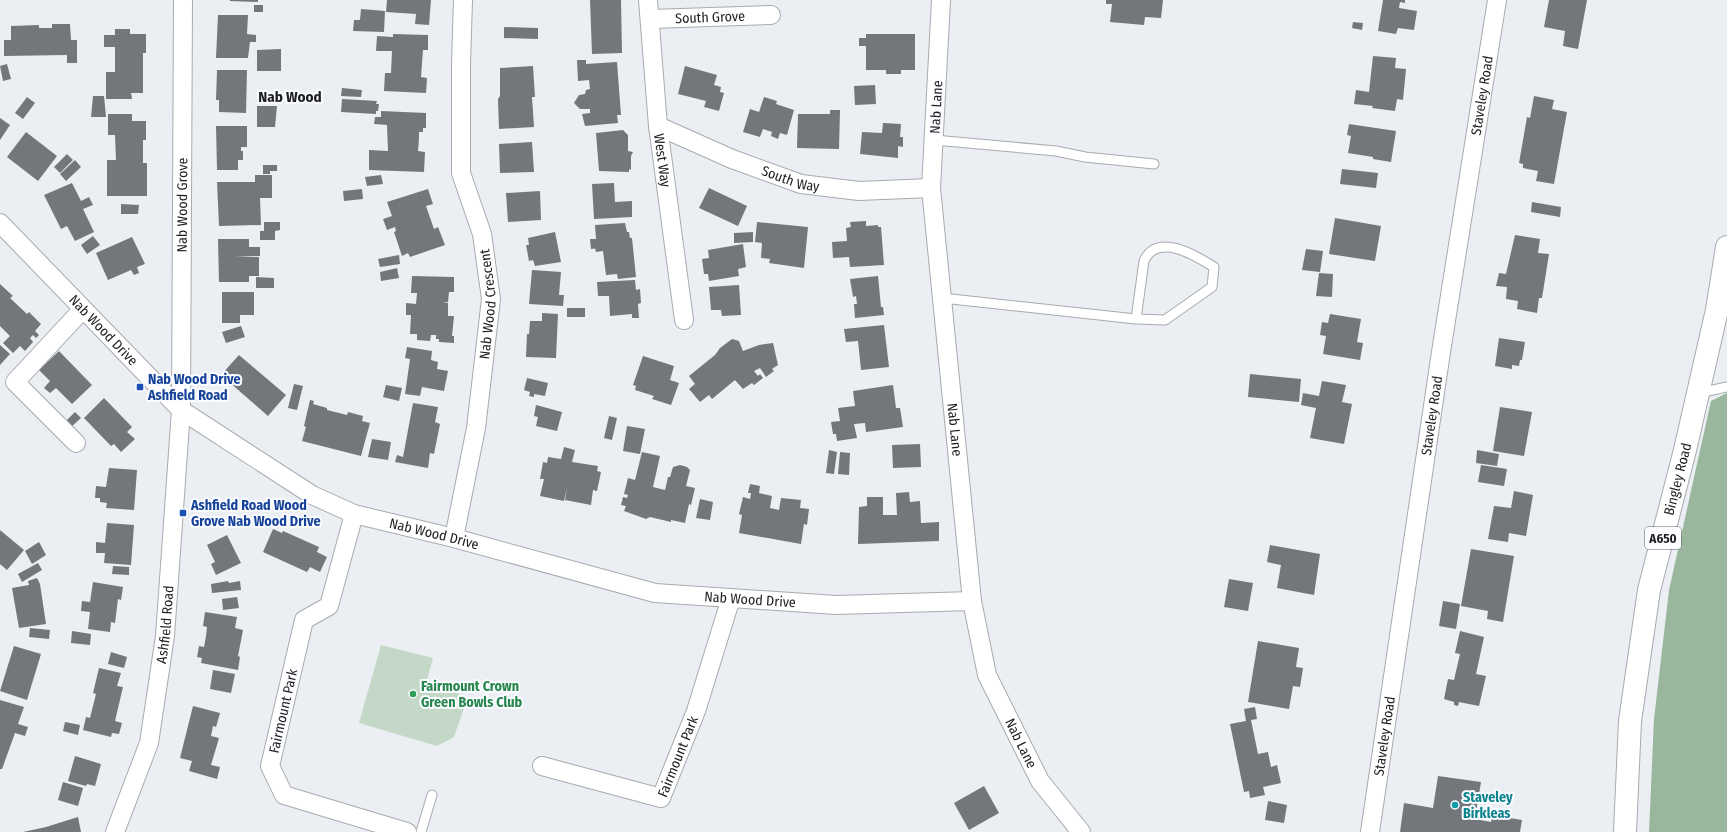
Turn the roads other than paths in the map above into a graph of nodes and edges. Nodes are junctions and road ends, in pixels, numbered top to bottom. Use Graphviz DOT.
graph roads {
  1 [pos="183,0"];
  2 [pos="463,0"];
  3 [pos="648,0"];
  4 [pos="953,0"];
  5 [pos="1497,0"];
  6 [pos="941,7"];
  7 [pos="771,15"];
  8 [pos="650,19"];
  9 [pos="658,126"];
  10 [pos="934,140"];
  11 [pos="1154,164"];
  12 [pos="931,188"];
  13 [pos="1,226"];
  14 [pos="1727,247"];
  15 [pos="942,298"];
  16 [pos="83,309"];
  17 [pos="1136,319"];
  18 [pos="684,320"];
  19 [pos="1727,387"];
  20 [pos="1698,393"];
  21 [pos="181,410"];
  22 [pos="76,443"];
  23 [pos="354,514"];
  24 [pos="454,538"];
  25 [pos="731,598"];
  26 [pos="972,601"];
  27 [pos="542,766"];
  28 [pos="432,795"];
  29 [pos="115,832"];
  30 [pos="407,832"];
  31 [pos="421,832"];
  32 [pos="1081,832"];
  33 [pos="1370,832"];
  34 [pos="1625,832"];
  1 -- 21 [label="street, Nab Wood Grove"];
  2 -- 24 [label="street, Nab Wood Crescent"];
  3 -- 8 [label="street, West Way"];
  4 -- 6 [label="street"];
  5 -- 33 [label="street, Staveley Road"];
  6 -- 10 [label="street, Nab Lane"];
  7 -- 8 [label="street, South Grove"];
  8 -- 9 [label="street, West Way"];
  9 -- 12 [label="street, South Way"];
  9 -- 18 [label="street, West Way"];
  10 -- 11 [label="lane"];
  10 -- 12 [label="street, Nab Lane"];
  12 -- 15 [label="street, Nab Lane"];
  13 -- 16 [label="street, Nab Wood Drive"];
  14 -- 20 [label="highway, Bingley Road / A650"];
  15 -- 17 [label="lane"];
  15 -- 26 [label="street, Nab Lane"];
  16 -- 21 [label="street, Nab Wood Drive"];
  16 -- 22 [label="street"];
  17 -- 17 [label="lane"];
  19 -- 20 [label="lane"];
  20 -- 34 [label="highway, Bingley Road / A650"];
  21 -- 23 [label="street, Nab Wood Drive"];
  21 -- 29 [label="street, Ashfield Road"];
  23 -- 24 [label="street, Nab Wood Drive"];
  23 -- 30 [label="street, Fairmount Park"];
  24 -- 25 [label="street, Nab Wood Drive"];
  25 -- 26 [label="street, Nab Wood Drive"];
  25 -- 27 [label="street, Fairmount Park"];
  26 -- 32 [label="street, Nab Lane"];
  28 -- 31 [label="lane"];
}
